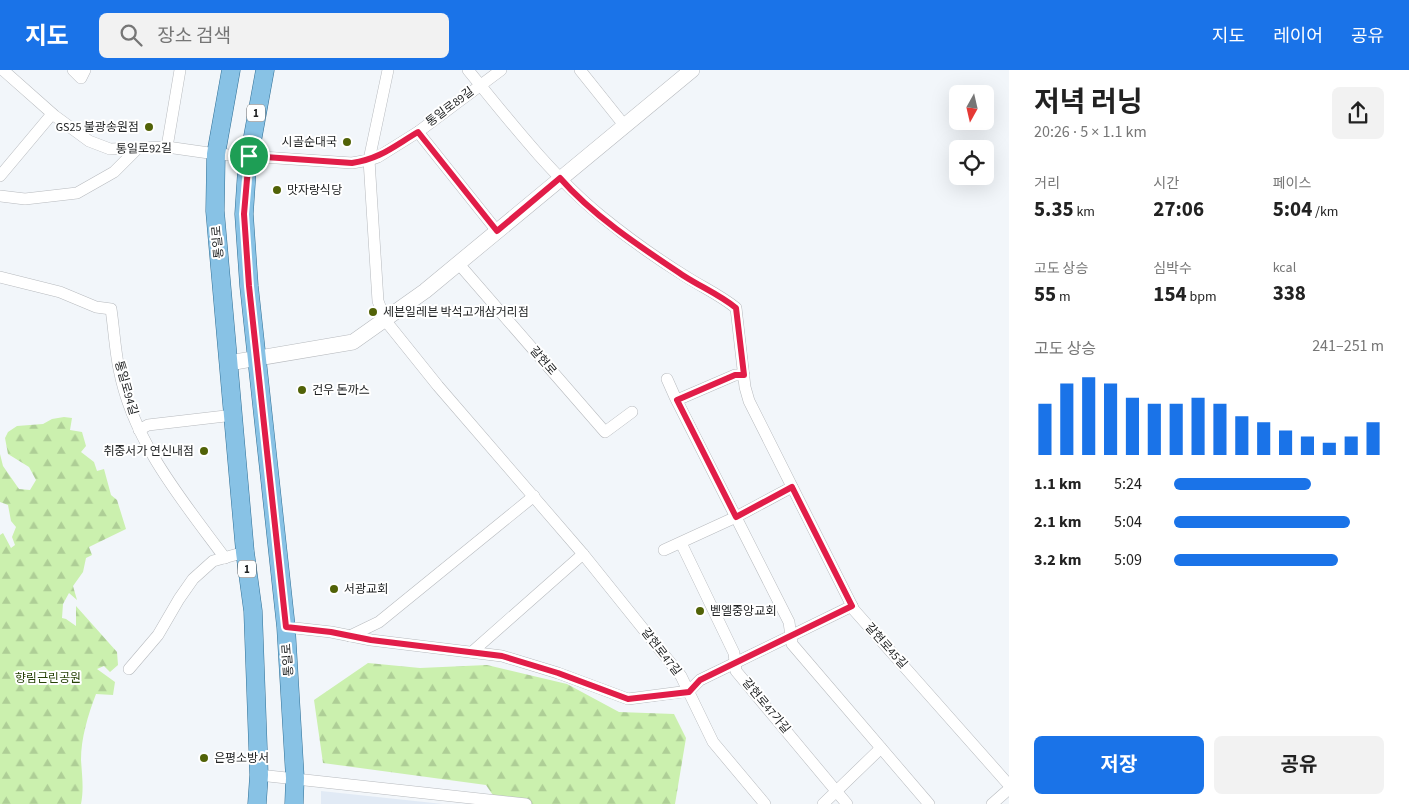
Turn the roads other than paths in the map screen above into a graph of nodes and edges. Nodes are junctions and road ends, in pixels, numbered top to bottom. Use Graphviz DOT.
graph roads {
  1 [pos="73,70"];
  2 [pos="85,70"];
  3 [pos="180,70"];
  4 [pos="231,70"];
  5 [pos="265,70"];
  6 [pos="388,70"];
  7 [pos="468,70"];
  8 [pos="501,70"];
  9 [pos="580,70"];
  10 [pos="692,70"];
  11 [pos="6,72"];
  12 [pos="0,84"];
  13 [pos="480,85"];
  14 [pos="52,114"];
  15 [pos="624,125"];
  16 [pos="418,132"];
  17 [pos="167,147"];
  18 [pos="138,148"];
  19 [pos="216,154"];
  20 [pos="249,156"];
  21 [pos="369,160"];
  22 [pos="0,176"];
  23 [pos="560,178"];
  24 [pos="0,196"];
  25 [pos="497,231"];
  26 [pos="458,263"];
  27 [pos="0,278"];
  28 [pos="385,320"];
  29 [pos="257,359"];
  30 [pos="229,363"];
  31 [pos="744,375"];
  32 [pos="667,379"];
  33 [pos="677,400"];
  34 [pos="632,412"];
  35 [pos="234,415"];
  36 [pos="139,430"];
  37 [pos="792,487"];
  38 [pos="534,496"];
  39 [pos="736,517"];
  40 [pos="681,543"];
  41 [pos="664,550"];
  42 [pos="245,552"];
  43 [pos="584,554"];
  44 [pos="225,558"];
  45 [pos="852,606"];
  46 [pos="286,627"];
  47 [pos="350,636"];
  48 [pos="791,636"];
  49 [pos="472,652"];
  50 [pos="735,663"];
  51 [pos="129,669"];
  52 [pos="689,692"];
  53 [pos="881,748"];
  54 [pos="259,775"];
  55 [pos="295,778"];
  56 [pos="1009,785"];
  57 [pos="1009,789"];
  58 [pos="837,792"];
  59 [pos="257,804"];
  60 [pos="294,804"];
  61 [pos="526,804"];
  62 [pos="765,804"];
  63 [pos="823,804"];
  64 [pos="847,804"];
  65 [pos="929,804"];
  66 [pos="992,804"];
  1 -- 2 [label="street"];
  3 -- 17 [label="street"];
  4 -- 19 [label="main road, 통일로 / 1"];
  5 -- 20 [label="main road, 통일로 / 1"];
  6 -- 21 [label="street"];
  7 -- 13 [label="street, 통일로89길"];
  8 -- 13 [label="street, 통일로89길"];
  9 -- 15 [label="street"];
  10 -- 15 [label="main road"];
  11 -- 12 [label="street, 통일로92길"];
  11 -- 14 [label="street, 통일로92길"];
  13 -- 16 [label="street, 통일로89길"];
  13 -- 23 [label="street"];
  14 -- 18 [label="street, 통일로92길"];
  14 -- 22 [label="street"];
  15 -- 23 [label="main road"];
  16 -- 21 [label="street, 통일로89길"];
  16 -- 25 [label="street"];
  17 -- 18 [label="street, 통일로92길"];
  17 -- 19 [label="street, 통일로92길"];
  18 -- 24 [label="street"];
  19 -- 20 [label="street, 통일로92길"];
  19 -- 30 [label="main road, 통일로 / 1"];
  20 -- 21 [label="street, 통일로89길"];
  20 -- 29 [label="main road, 통일로 / 1"];
  21 -- 28 [label="street"];
  23 -- 25 [label="main road"];
  23 -- 31 [label="street, 갈현로45길"];
  25 -- 26 [label="main road"];
  26 -- 28 [label="main road"];
  26 -- 34 [label="street, 갈현로"];
  27 -- 36 [label="street, 통일로94길"];
  28 -- 29 [label="main road"];
  28 -- 38 [label="street, 갈현로47길"];
  29 -- 30 [label="main road"];
  29 -- 46 [label="main road, 통일로 / 1"];
  30 -- 35 [label="main road, 통일로 / 1"];
  31 -- 33 [label="street"];
  31 -- 37 [label="street, 갈현로45길"];
  32 -- 33 [label="street"];
  33 -- 39 [label="street"];
  35 -- 36 [label="street"];
  35 -- 42 [label="main road, 통일로 / 1"];
  36 -- 44 [label="street, 통일로94길"];
  37 -- 39 [label="street"];
  37 -- 45 [label="street, 갈현로45길"];
  38 -- 43 [label="street, 갈현로47길"];
  38 -- 47 [label="street"];
  39 -- 40 [label="street"];
  39 -- 48 [label="street"];
  40 -- 41 [label="street"];
  40 -- 50 [label="street, 갈현로47가길"];
  42 -- 44 [label="street"];
  42 -- 54 [label="main road, 통일로 / 1"];
  43 -- 49 [label="street"];
  43 -- 52 [label="street, 갈현로47길"];
  44 -- 51 [label="street"];
  45 -- 48 [label="street"];
  45 -- 56 [label="street, 갈현로45길"];
  46 -- 47 [label="street"];
  46 -- 55 [label="main road, 통일로 / 1"];
  47 -- 49 [label="street"];
  48 -- 50 [label="street"];
  48 -- 53 [label="street"];
  49 -- 52 [label="street"];
  50 -- 52 [label="street"];
  50 -- 58 [label="street, 갈현로47가길"];
  52 -- 62 [label="street, 갈현로47길"];
  53 -- 58 [label="street"];
  53 -- 65 [label="street"];
  54 -- 55 [label="street"];
  54 -- 59 [label="main road, 통일로 / 1"];
  55 -- 60 [label="main road, 통일로 / 1"];
  55 -- 61 [label="street"];
  57 -- 66 [label="street"];
  58 -- 63 [label="street"];
  58 -- 64 [label="street, 갈현로47가길"];
}
